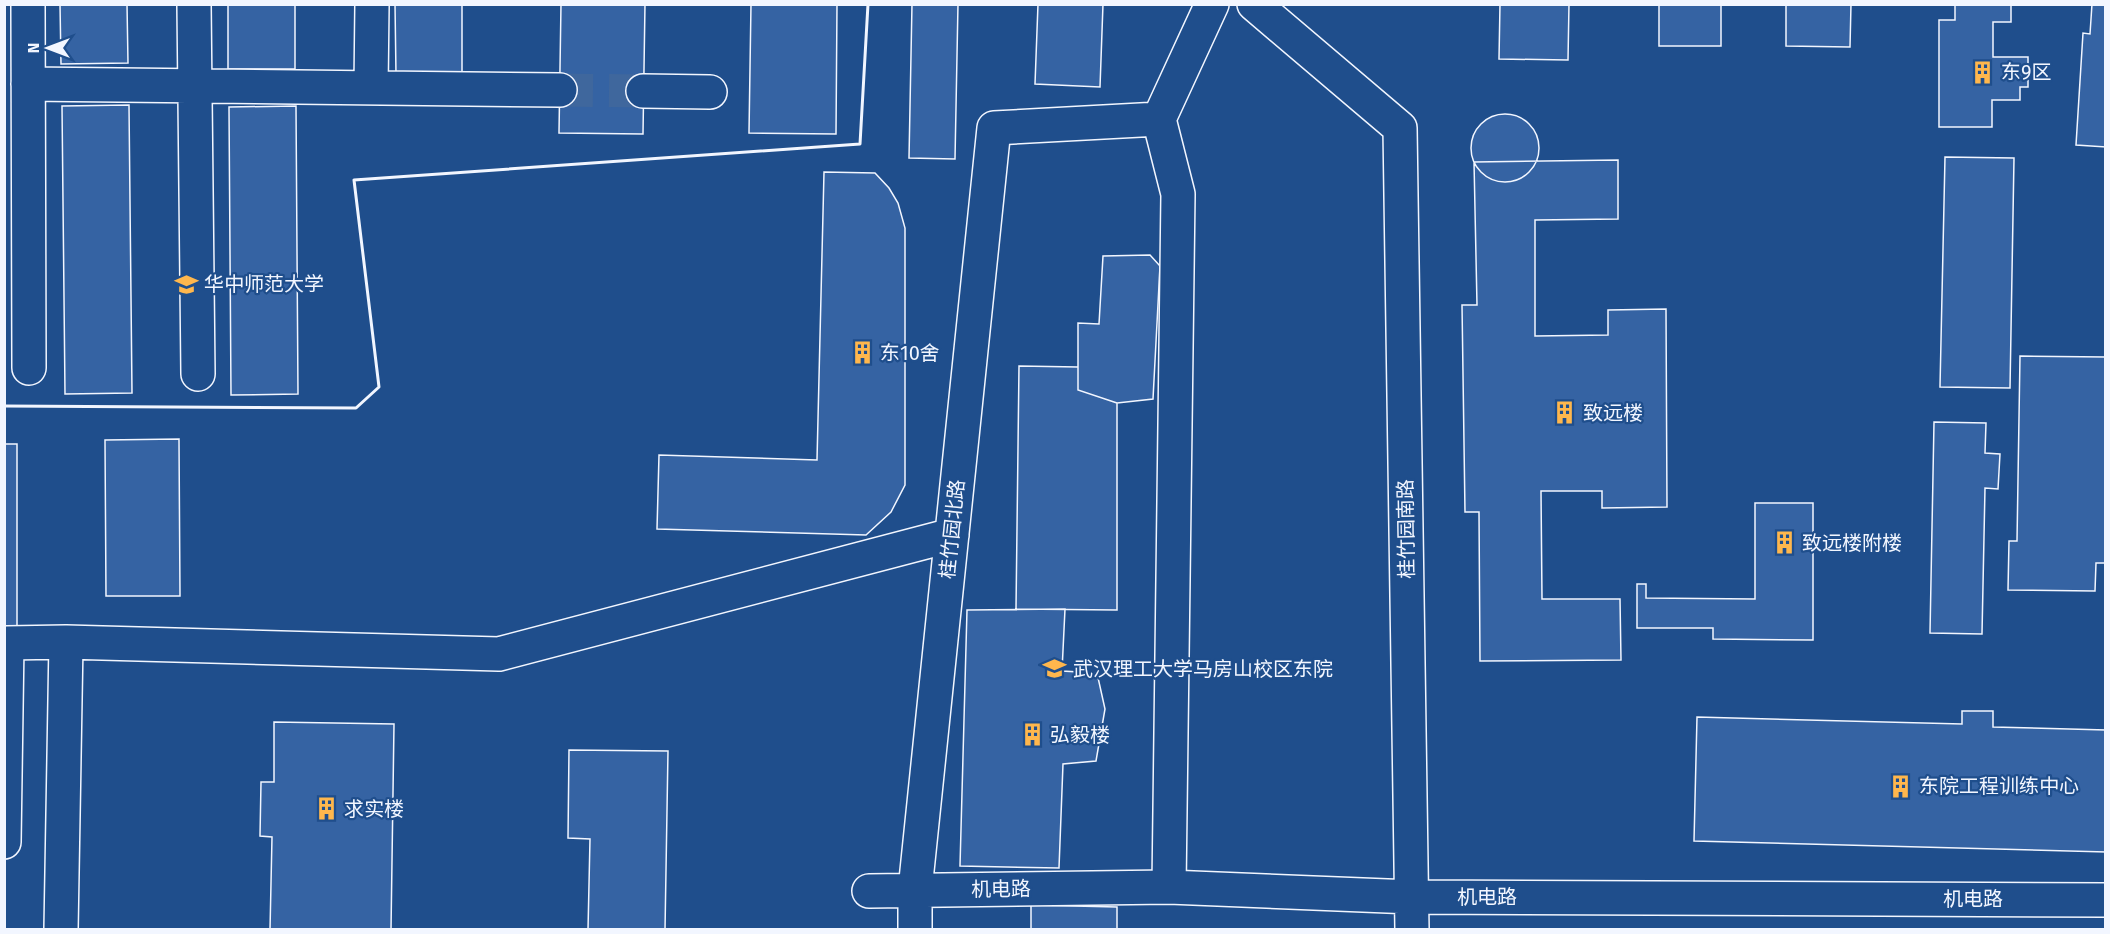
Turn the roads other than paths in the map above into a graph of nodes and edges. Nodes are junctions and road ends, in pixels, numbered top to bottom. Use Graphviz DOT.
graph roads {
  1 [pos="28,4"];
  2 [pos="194,4"];
  3 [pos="372,4"];
  4 [pos="1212,4"];
  5 [pos="1254,4"];
  6 [pos="28,84"];
  7 [pos="195,86"];
  8 [pos="371,88"];
  9 [pos="560,90"];
  10 [pos="644,91"];
  11 [pos="710,92"];
  12 [pos="1159,119"];
  13 [pos="29,368"];
  14 [pos="198,374"];
  15 [pos="952,535"];
  16 [pos="66,642"];
  17 [pos="4,842"];
  18 [pos="1169,887"];
  19 [pos="915,890"];
  20 [pos="869,891"];
  21 [pos="1412,897"];
  22 [pos="2106,900"];
  23 [pos="61,930"];
  24 [pos="915,930"];
  25 [pos="1412,930"];
  1 -- 6 [label="street"];
  2 -- 7 [label="street"];
  3 -- 8 [label="street"];
  4 -- 12 [label="street"];
  5 -- 21 [label="street, 桂竹园南路"];
  6 -- 7 [label="street"];
  6 -- 13 [label="street"];
  7 -- 8 [label="street"];
  7 -- 14 [label="street"];
  8 -- 9 [label="street"];
  10 -- 11 [label="street"];
  12 -- 15 [label="street, 桂竹园北路"];
  12 -- 18 [label="street"];
  15 -- 16 [label="street"];
  15 -- 19 [label="street, 桂竹园北路"];
  16 -- 17 [label="street"];
  16 -- 23 [label="street"];
  18 -- 19 [label="street, 机电路"];
  18 -- 21 [label="street, 机电路"];
  19 -- 20 [label="street, 机电路"];
  19 -- 24 [label="street, 桂竹园北路"];
  21 -- 22 [label="street, 机电路"];
  21 -- 25 [label="street, 桂竹园南路"];
}
